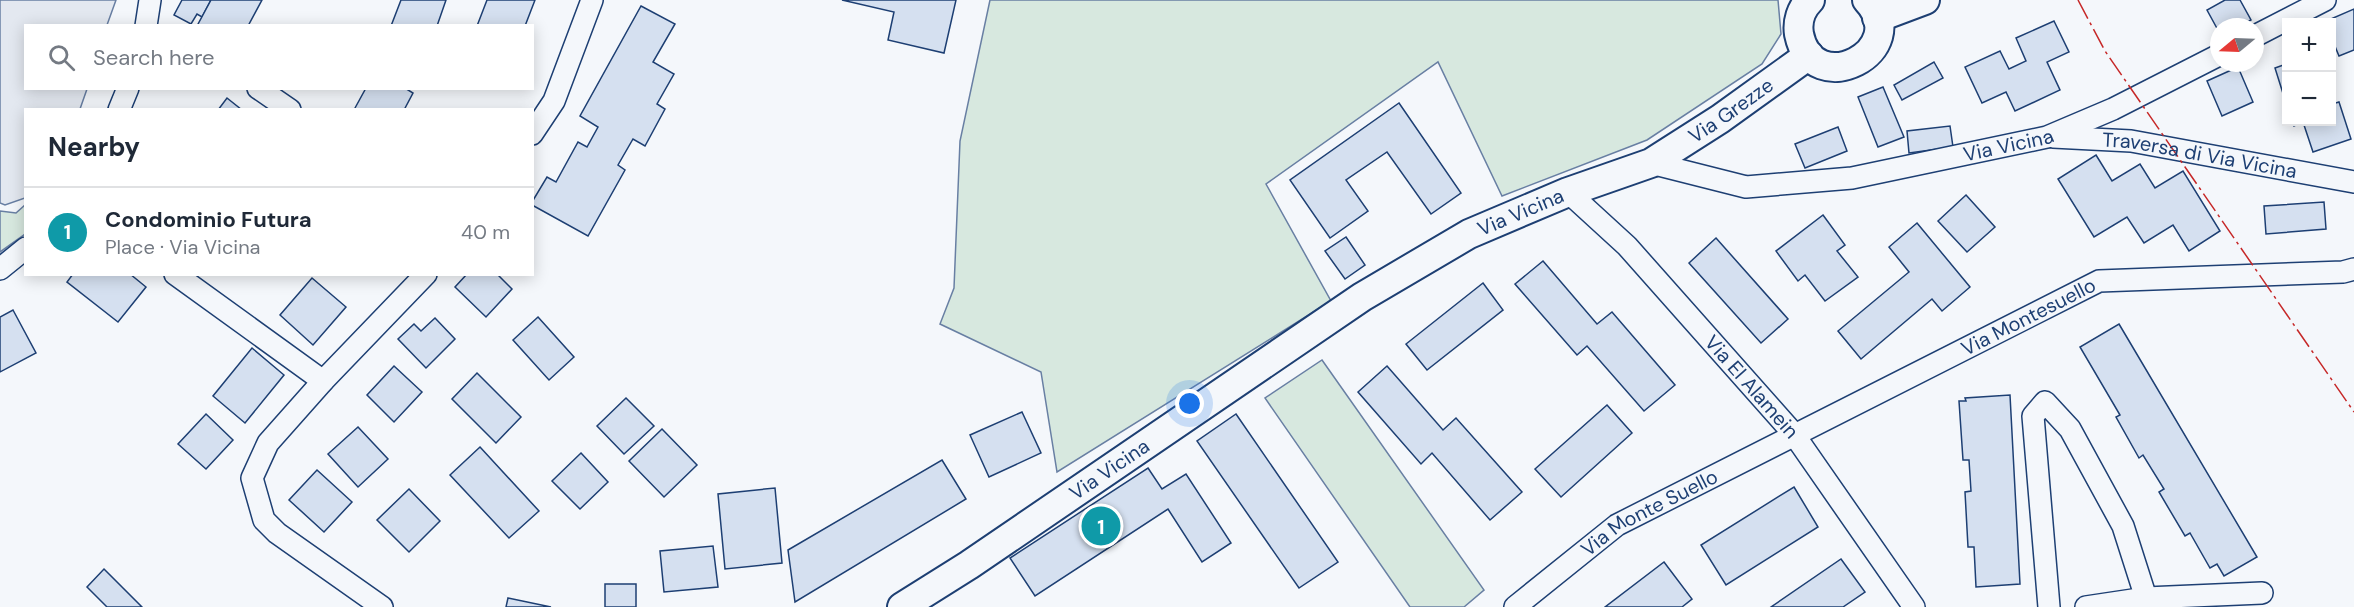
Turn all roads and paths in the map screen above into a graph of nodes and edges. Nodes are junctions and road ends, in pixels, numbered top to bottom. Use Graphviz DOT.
graph roads {
  1 [pos="150,0"];
  2 [pos="592,0"];
  3 [pos="1810,0"];
  4 [pos="1925,0"];
  5 [pos="2325,0"];
  6 [pos="1872,9"];
  7 [pos="146,24"];
  8 [pos="2264,31"];
  9 [pos="1809,55"];
  10 [pos="2210,60"];
  11 [pos="127,90"];
  12 [pos="261,90"];
  13 [pos="120,108"];
  14 [pos="287,108"];
  15 [pos="534,131"];
  16 [pos="2047,137"];
  17 [pos="1651,163"];
  18 [pos="2354,182"];
  19 [pos="1568,192"];
  20 [pos="24,250"];
  21 [pos="2354,268"];
  22 [pos="0,269"];
  23 [pos="178,276"];
  24 [pos="424,276"];
  25 [pos="323,381"];
  26 [pos="1793,433"];
  27 [pos="2262,593"];
  28 [pos="2146,598"];
  29 [pos="1910,605"];
  30 [pos="382,607"];
  31 [pos="902,607"];
  32 [pos="1515,607"];
  33 [pos="2049,607"];
  34 [pos="2086,607"];
  1 -- 7 [label="street"];
  2 -- 15 [label="street"];
  3 -- 9 [label="street"];
  4 -- 6 [label="street"];
  5 -- 8 [label="street"];
  6 -- 9 [label="street"];
  9 -- 17 [label="street, Via Grezze"];
  10 -- 16 [label="street, Via Vicina"];
  11 -- 13 [label="street"];
  12 -- 14 [label="street"];
  16 -- 17 [label="street, Via Vicina"];
  16 -- 18 [label="street, Traversa di Via Vicina"];
  17 -- 19 [label="street, Via Vicina"];
  19 -- 26 [label="street, Via El Alamein"];
  19 -- 31 [label="street, Via Vicina"];
  20 -- 22 [label="street"];
  21 -- 26 [label="street, Via Montesuello"];
  23 -- 25 [label="street"];
  24 -- 25 [label="street"];
  25 -- 30 [label="street"];
  26 -- 29 [label="street, Via El Alamein"];
  26 -- 32 [label="street, Via Monte Suello"];
  27 -- 28 [label="street"];
  28 -- 33 [label="street"];
  28 -- 34 [label="street"];
}
